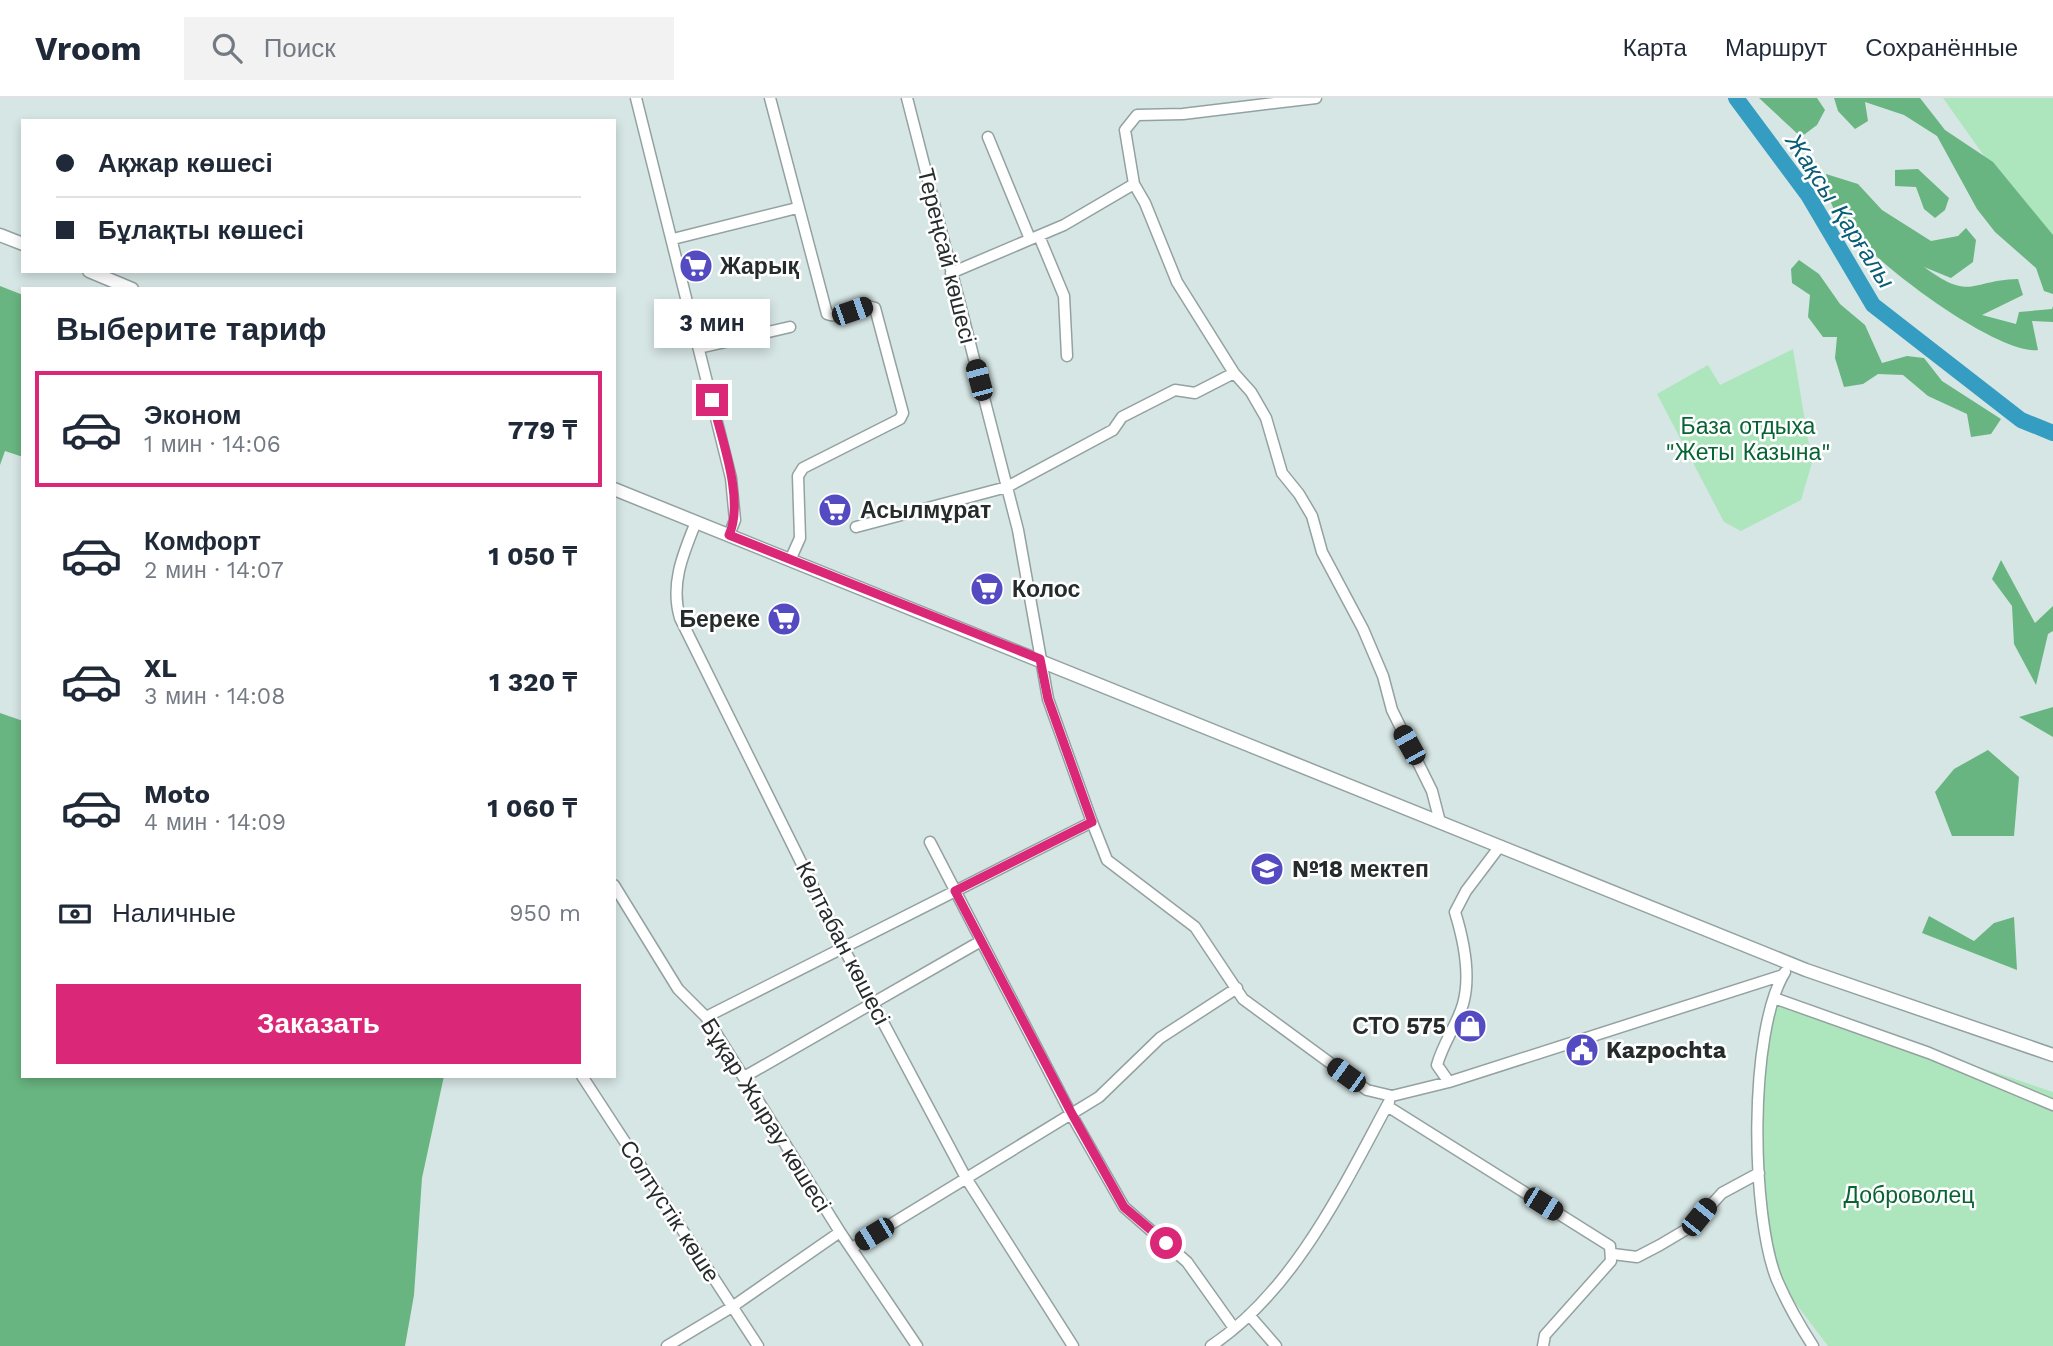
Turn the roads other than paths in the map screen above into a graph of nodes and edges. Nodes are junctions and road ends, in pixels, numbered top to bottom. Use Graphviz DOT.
graph roads {
  1 [pos="636,98"];
  2 [pos="770,98"];
  3 [pos="907,98"];
  4 [pos="1316,98"];
  5 [pos="988,137"];
  6 [pos="1135,184"];
  7 [pos="797,208"];
  8 [pos="0,235"];
  9 [pos="1035,237"];
  10 [pos="673,239"];
  11 [pos="21,243"];
  12 [pos="94,273"];
  13 [pos="951,273"];
  14 [pos="127,287"];
  15 [pos="790,327"];
  16 [pos="699,348"];
  17 [pos="1067,356"];
  18 [pos="1234,373"];
  19 [pos="1007,487"];
  20 [pos="616,490"];
  21 [pos="696,522"];
  22 [pos="856,527"];
  23 [pos="729,535"];
  24 [pos="791,558"];
  25 [pos="1040,659"];
  26 [pos="1092,822"];
  27 [pos="1440,822"];
  28 [pos="930,842"];
  29 [pos="1500,846"];
  30 [pos="616,888"];
  31 [pos="955,891"];
  32 [pos="981,941"];
  33 [pos="843,947"];
  34 [pos="1787,969"];
  35 [pos="1237,988"];
  36 [pos="1774,999"];
  37 [pos="873,1003"];
  38 [pos="706,1017"];
  39 [pos="2053,1055"];
  40 [pos="744,1077"];
  41 [pos="583,1078"];
  42 [pos="1449,1082"];
  43 [pos="1390,1101"];
  44 [pos="2053,1105"];
  45 [pos="1072,1114"];
  46 [pos="1759,1173"];
  47 [pos="966,1178"];
  48 [pos="840,1232"];
  49 [pos="852,1248"];
  50 [pos="1613,1254"];
  51 [pos="733,1307"];
  52 [pos="1249,1315"];
  53 [pos="1234,1328"];
  54 [pos="667,1346"];
  55 [pos="758,1346"];
  56 [pos="917,1346"];
  57 [pos="1073,1346"];
  58 [pos="1211,1346"];
  59 [pos="1276,1346"];
  60 [pos="1543,1346"];
  61 [pos="1813,1346"];
  1 -- 10 [label="street"];
  2 -- 7 [label="street"];
  3 -- 13 [label="street, Тереңсай көшесі"];
  4 -- 6 [label="street"];
  5 -- 9 [label="street"];
  6 -- 9 [label="street"];
  6 -- 18 [label="street"];
  7 -- 10 [label="street"];
  7 -- 24 [label="street"];
  8 -- 11 [label="main road"];
  9 -- 13 [label="street"];
  9 -- 17 [label="street"];
  10 -- 16 [label="street"];
  12 -- 14 [label="main road"];
  13 -- 19 [label="street, Тереңсай көшесі"];
  15 -- 16 [label="street"];
  16 -- 23 [label="street"];
  18 -- 19 [label="street"];
  18 -- 27 [label="street"];
  19 -- 22 [label="street"];
  19 -- 25 [label="street, Тереңсай көшесі"];
  20 -- 21 [label="main road"];
  21 -- 23 [label="main road"];
  21 -- 33 [label="street, Көлтабан көшесі"];
  23 -- 24 [label="main road"];
  24 -- 25 [label="main road"];
  25 -- 26 [label="street, Тереңсай көшесі"];
  25 -- 27 [label="main road"];
  26 -- 31 [label="street"];
  26 -- 35 [label="street, Тереңсай көшесі"];
  27 -- 29 [label="main road"];
  28 -- 31 [label="street"];
  29 -- 34 [label="main road"];
  29 -- 42 [label="street"];
  30 -- 38 [label="street, Бұқар Жырау көшесі"];
  31 -- 32 [label="street"];
  31 -- 33 [label="street"];
  32 -- 37 [label="street"];
  32 -- 45 [label="street"];
  33 -- 37 [label="street, Көлтабан көшесі"];
  33 -- 38 [label="street"];
  34 -- 36 [label="street"];
  34 -- 39 [label="main road"];
  34 -- 42 [label="street"];
  35 -- 43 [label="street, Тереңсай көшесі"];
  35 -- 45 [label="street"];
  36 -- 44 [label="street"];
  36 -- 46 [label="street"];
  37 -- 40 [label="street"];
  37 -- 47 [label="street, Көлтабан көшесі"];
  38 -- 40 [label="street, Бұқар Жырау көшесі"];
  40 -- 48 [label="street, Бұқар Жырау көшесі"];
  41 -- 51 [label="street, Солтүстік көше"];
  42 -- 43 [label="street"];
  43 -- 50 [label="street, Тереңсай көшесі"];
  43 -- 52 [label="street"];
  45 -- 47 [label="street"];
  45 -- 53 [label="street"];
  46 -- 50 [label="street"];
  46 -- 61 [label="street"];
  47 -- 49 [label="street"];
  47 -- 57 [label="street, Көлтабан көшесі"];
  48 -- 49 [label="street, Бұқар Жырау көшесі"];
  48 -- 51 [label="street"];
  49 -- 56 [label="street, Бұқар Жырау көшесі"];
  50 -- 60 [label="street"];
  51 -- 54 [label="street"];
  51 -- 55 [label="street, Солтүстік көше"];
  52 -- 53 [label="street"];
  52 -- 59 [label="street"];
  53 -- 58 [label="street"];
}
